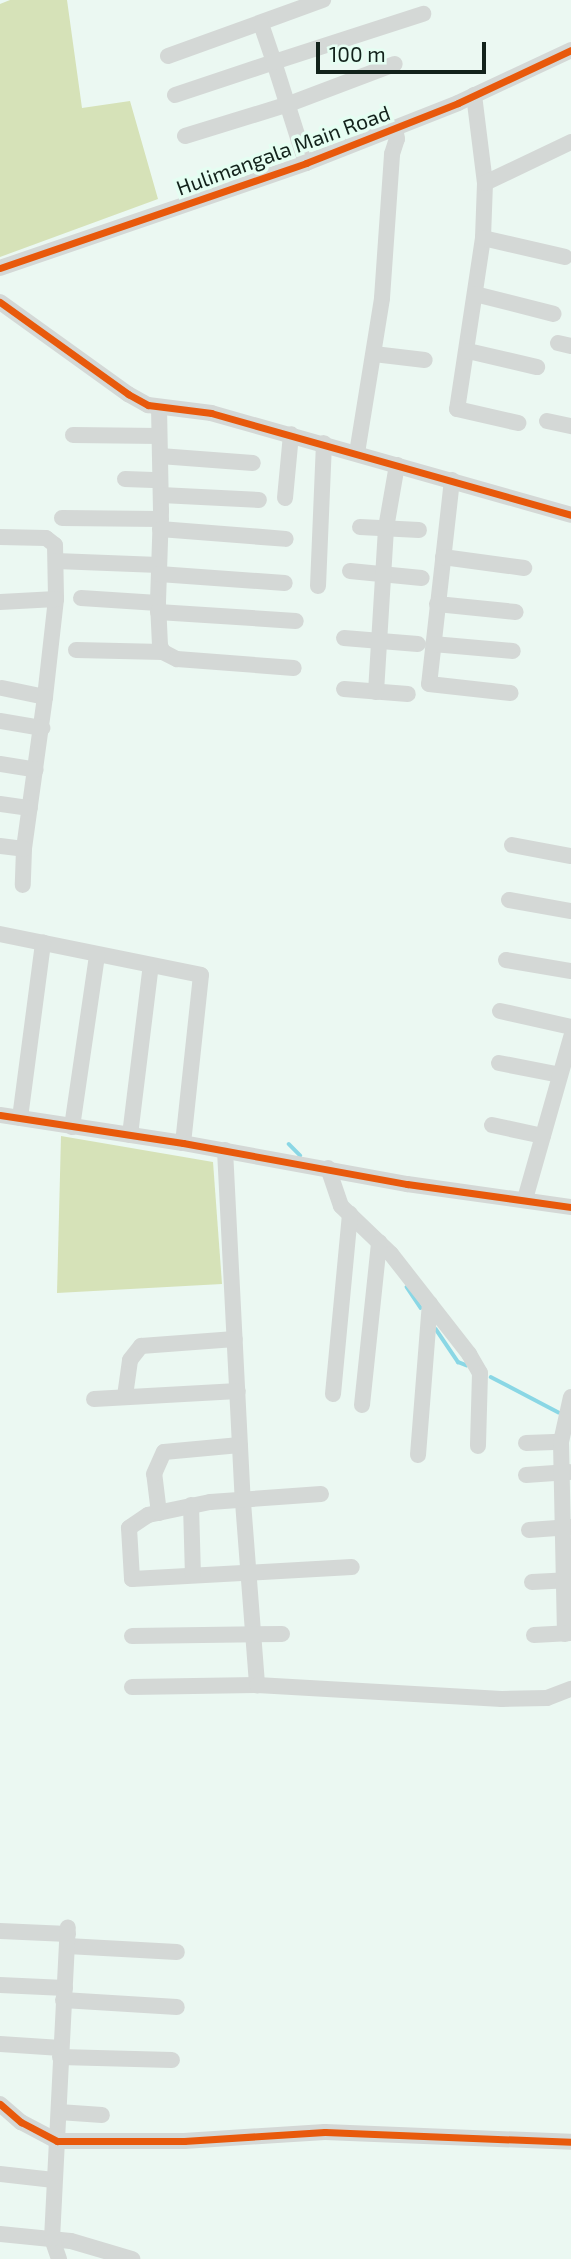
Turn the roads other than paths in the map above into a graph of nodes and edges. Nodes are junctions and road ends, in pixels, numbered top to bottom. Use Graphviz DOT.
graph roads {
  1 [pos="323,0"];
  2 [pos="423,14"];
  3 [pos="261,24"];
  4 [pos="571,50"];
  5 [pos="168,56"];
  6 [pos="274,62"];
  7 [pos="395,64"];
  8 [pos="175,94"];
  9 [pos="474,95"];
  10 [pos="289,104"];
  11 [pos="395,128"];
  12 [pos="185,136"];
  13 [pos="571,142"];
  14 [pos="306,163"];
  15 [pos="485,183"];
  16 [pos="483,238"];
  17 [pos="565,257"];
  18 [pos="0,268"];
  19 [pos="475,294"];
  20 [pos="0,302"];
  21 [pos="554,314"];
  22 [pos="468,351"];
  23 [pos="374,354"];
  24 [pos="425,360"];
  25 [pos="537,367"];
  26 [pos="159,407"];
  27 [pos="547,421"];
  28 [pos="518,423"];
  29 [pos="571,426"];
  30 [pos="291,434"];
  31 [pos="73,435"];
  32 [pos="159,436"];
  33 [pos="324,443"];
  34 [pos="357,453"];
  35 [pos="160,456"];
  36 [pos="253,463"];
  37 [pos="397,465"];
  38 [pos="125,479"];
  39 [pos="452,480"];
  40 [pos="160,487"];
  41 [pos="285,498"];
  42 [pos="259,500"];
  43 [pos="571,515"];
  44 [pos="62,518"];
  45 [pos="160,524"];
  46 [pos="360,527"];
  47 [pos="386,528"];
  48 [pos="419,530"];
  49 [pos="0,537"];
  50 [pos="286,539"];
  51 [pos="443,557"];
  52 [pos="56,561"];
  53 [pos="524,568"];
  54 [pos="159,570"];
  55 [pos="351,571"];
  56 [pos="382,575"];
  57 [pos="422,578"];
  58 [pos="285,583"];
  59 [pos="318,586"];
  60 [pos="81,598"];
  61 [pos="56,599"];
  62 [pos="0,602"];
  63 [pos="437,604"];
  64 [pos="158,608"];
  65 [pos="516,612"];
  66 [pos="296,621"];
  67 [pos="344,638"];
  68 [pos="379,640"];
  69 [pos="426,644"];
  70 [pos="76,650"];
  71 [pos="513,651"];
  72 [pos="163,652"];
  73 [pos="294,668"];
  74 [pos="2,688"];
  75 [pos="344,689"];
  76 [pos="376,692"];
  77 [pos="511,693"];
  78 [pos="408,694"];
  79 [pos="45,697"];
  80 [pos="0,721"];
  81 [pos="42,728"];
  82 [pos="0,764"];
  83 [pos="36,770"];
  84 [pos="0,804"];
  85 [pos="30,808"];
  86 [pos="512,845"];
  87 [pos="0,846"];
  88 [pos="24,849"];
  89 [pos="571,856"];
  90 [pos="23,885"];
  91 [pos="509,900"];
  92 [pos="571,911"];
  93 [pos="0,934"];
  94 [pos="43,943"];
  95 [pos="97,955"];
  96 [pos="506,960"];
  97 [pos="151,965"];
  98 [pos="571,971"];
  99 [pos="500,1011"];
  100 [pos="571,1027"];
  101 [pos="571,1037"];
  102 [pos="499,1063"];
  103 [pos="560,1075"];
  104 [pos="0,1115"];
  105 [pos="20,1118"];
  106 [pos="492,1125"];
  107 [pos="72,1126"];
  108 [pos="130,1135"];
  109 [pos="543,1136"];
  110 [pos="183,1143"];
  111 [pos="225,1150"];
  112 [pos="328,1168"];
  113 [pos="525,1199"];
  114 [pos="571,1207"];
  115 [pos="352,1216"];
  116 [pos="378,1246"];
  117 [pos="430,1303"];
  118 [pos="235,1339"];
  119 [pos="238,1391"];
  120 [pos="333,1394"];
  121 [pos="125,1396"];
  122 [pos="571,1397"];
  123 [pos="94,1399"];
  124 [pos="362,1405"];
  125 [pos="561,1442"];
  126 [pos="526,1443"];
  127 [pos="240,1445"];
  128 [pos="478,1446"];
  129 [pos="418,1455"];
  130 [pos="566,1473"];
  131 [pos="526,1475"];
  132 [pos="321,1494"];
  133 [pos="243,1502"];
  134 [pos="191,1505"];
  135 [pos="159,1513"];
  136 [pos="566,1528"];
  137 [pos="529,1530"];
  138 [pos="352,1567"];
  139 [pos="251,1572"];
  140 [pos="193,1575"];
  141 [pos="567,1581"];
  142 [pos="532,1582"];
  143 [pos="282,1633"];
  144 [pos="568,1633"];
  145 [pos="256,1634"];
  146 [pos="534,1635"];
  147 [pos="132,1636"];
  148 [pos="257,1685"];
  149 [pos="132,1687"];
  150 [pos="571,1689"];
  151 [pos="0,1931"];
  152 [pos="68,1936"];
  153 [pos="177,1952"];
  154 [pos="0,1985"];
  155 [pos="64,1994"];
  156 [pos="177,2007"];
  157 [pos="0,2044"];
  158 [pos="61,2052"];
  159 [pos="172,2060"];
  160 [pos="2,2108"];
  161 [pos="59,2112"];
  162 [pos="102,2115"];
  163 [pos="57,2141"];
  164 [pos="571,2142"];
  165 [pos="0,2174"];
  166 [pos="54,2180"];
  167 [pos="0,2234"];
  168 [pos="52,2239"];
  169 [pos="59,2259"];
  170 [pos="132,2259"];
  1 -- 3 [label="street"];
  2 -- 6 [label="street"];
  3 -- 5 [label="street"];
  3 -- 6 [label="street"];
  4 -- 9 [label="street, Hulimangala Main Road"];
  6 -- 8 [label="street"];
  6 -- 10 [label="street"];
  7 -- 10 [label="street"];
  9 -- 11 [label="street, Hulimangala Main Road"];
  9 -- 15 [label="street"];
  10 -- 12 [label="street"];
  10 -- 14 [label="street"];
  11 -- 14 [label="street, Hulimangala Main Road"];
  11 -- 23 [label="street"];
  13 -- 15 [label="street"];
  14 -- 18 [label="street, Hulimangala Main Road"];
  15 -- 16 [label="street"];
  16 -- 17 [label="street"];
  16 -- 19 [label="street"];
  19 -- 21 [label="street"];
  19 -- 22 [label="street"];
  20 -- 26 [label="street"];
  22 -- 25 [label="street"];
  22 -- 28 [label="street"];
  23 -- 24 [label="street"];
  23 -- 34 [label="street"];
  26 -- 30 [label="street"];
  26 -- 32 [label="street"];
  27 -- 29 [label="street"];
  30 -- 33 [label="street"];
  30 -- 41 [label="street"];
  31 -- 32 [label="street"];
  32 -- 35 [label="street"];
  33 -- 34 [label="street"];
  33 -- 59 [label="street"];
  34 -- 37 [label="street"];
  35 -- 36 [label="street"];
  35 -- 40 [label="street"];
  37 -- 39 [label="street"];
  37 -- 47 [label="street"];
  38 -- 40 [label="street"];
  39 -- 43 [label="street"];
  39 -- 51 [label="street"];
  40 -- 42 [label="street"];
  40 -- 45 [label="street"];
  44 -- 45 [label="street"];
  45 -- 50 [label="street"];
  45 -- 54 [label="street"];
  46 -- 47 [label="street"];
  47 -- 48 [label="street"];
  47 -- 56 [label="street"];
  49 -- 52 [label="street"];
  51 -- 53 [label="street"];
  51 -- 63 [label="street"];
  52 -- 54 [label="street"];
  52 -- 61 [label="street"];
  54 -- 58 [label="street"];
  54 -- 64 [label="street"];
  55 -- 56 [label="street"];
  56 -- 57 [label="street"];
  56 -- 68 [label="street"];
  60 -- 64 [label="street"];
  61 -- 62 [label="street"];
  61 -- 79 [label="street"];
  63 -- 65 [label="street"];
  63 -- 69 [label="street"];
  64 -- 66 [label="street"];
  64 -- 72 [label="street"];
  67 -- 68 [label="street"];
  68 -- 69 [label="street"];
  68 -- 76 [label="street"];
  69 -- 71 [label="street"];
  69 -- 77 [label="street"];
  70 -- 72 [label="street"];
  72 -- 73 [label="street"];
  74 -- 79 [label="street"];
  75 -- 76 [label="street"];
  76 -- 78 [label="street"];
  79 -- 81 [label="street"];
  80 -- 81 [label="street"];
  81 -- 83 [label="street"];
  82 -- 83 [label="street"];
  83 -- 85 [label="street"];
  84 -- 85 [label="street"];
  85 -- 88 [label="street"];
  86 -- 89 [label="street"];
  87 -- 88 [label="street"];
  88 -- 90 [label="street"];
  91 -- 92 [label="street"];
  93 -- 94 [label="street"];
  94 -- 95 [label="street"];
  94 -- 105 [label="street"];
  95 -- 97 [label="street"];
  95 -- 107 [label="street"];
  96 -- 98 [label="street"];
  97 -- 108 [label="street"];
  97 -- 110 [label="street"];
  99 -- 100 [label="street"];
  101 -- 103 [label="street"];
  102 -- 103 [label="street"];
  103 -- 109 [label="street"];
  104 -- 105 [label="street"];
  105 -- 107 [label="street"];
  106 -- 109 [label="street"];
  107 -- 108 [label="street"];
  108 -- 110 [label="street"];
  109 -- 113 [label="street"];
  110 -- 111 [label="street"];
  111 -- 112 [label="street"];
  111 -- 118 [label="street"];
  112 -- 113 [label="street"];
  112 -- 115 [label="street"];
  113 -- 114 [label="street"];
  115 -- 116 [label="street"];
  115 -- 120 [label="street"];
  116 -- 117 [label="street"];
  116 -- 124 [label="street"];
  117 -- 128 [label="street"];
  117 -- 129 [label="street"];
  118 -- 119 [label="street"];
  118 -- 121 [label="street"];
  119 -- 121 [label="street"];
  119 -- 127 [label="street"];
  121 -- 123 [label="street"];
  122 -- 125 [label="street"];
  125 -- 126 [label="street"];
  125 -- 130 [label="street"];
  127 -- 133 [label="street"];
  127 -- 135 [label="street"];
  130 -- 131 [label="street"];
  130 -- 136 [label="street"];
  132 -- 133 [label="street"];
  133 -- 134 [label="street"];
  133 -- 139 [label="street"];
  134 -- 135 [label="street"];
  134 -- 140 [label="street"];
  135 -- 140 [label="street"];
  136 -- 137 [label="street"];
  136 -- 141 [label="street"];
  138 -- 139 [label="street"];
  139 -- 140 [label="street"];
  139 -- 145 [label="street"];
  141 -- 142 [label="street"];
  141 -- 144 [label="street"];
  143 -- 145 [label="street"];
  144 -- 146 [label="street"];
  145 -- 147 [label="street"];
  145 -- 148 [label="street"];
  148 -- 149 [label="street"];
  148 -- 150 [label="street"];
  151 -- 152 [label="street"];
  152 -- 153 [label="street"];
  152 -- 155 [label="street"];
  154 -- 155 [label="street"];
  155 -- 156 [label="street"];
  155 -- 158 [label="street"];
  157 -- 158 [label="street"];
  158 -- 159 [label="street"];
  158 -- 161 [label="street"];
  160 -- 163 [label="street"];
  161 -- 162 [label="street"];
  161 -- 163 [label="street"];
  163 -- 164 [label="street"];
  163 -- 166 [label="street"];
  165 -- 166 [label="street"];
  166 -- 168 [label="street"];
  167 -- 168 [label="street"];
  168 -- 169 [label="street"];
  168 -- 170 [label="street"];
}
